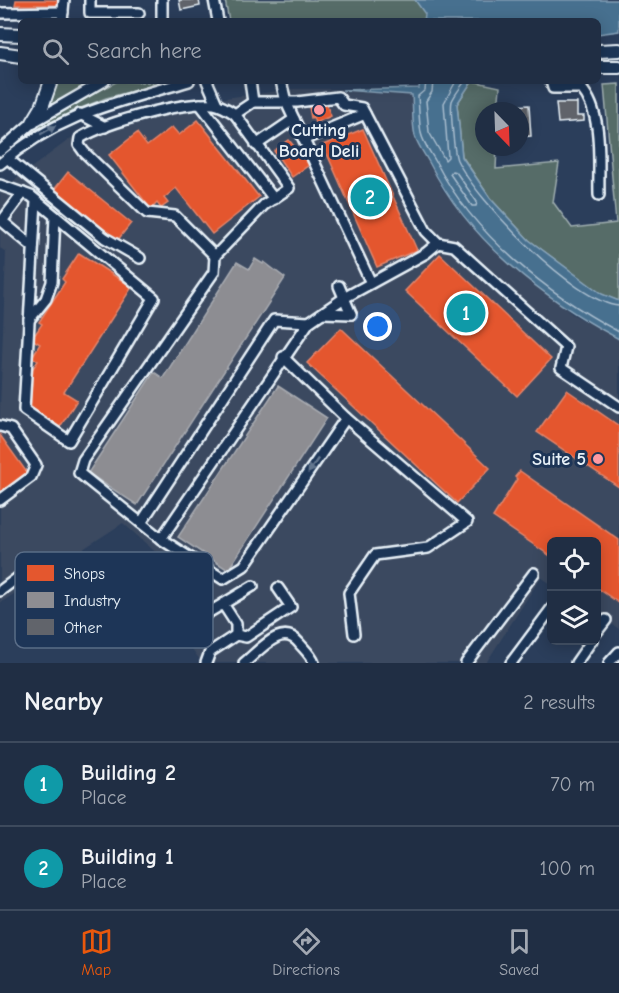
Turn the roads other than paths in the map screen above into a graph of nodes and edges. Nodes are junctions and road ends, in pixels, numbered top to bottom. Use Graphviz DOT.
graph roads {
  1 [pos="64,0"];
  2 [pos="90,0"];
  3 [pos="162,0"];
  4 [pos="214,0"];
  5 [pos="0,13"];
  6 [pos="139,13"];
  7 [pos="63,17"];
  8 [pos="162,18"];
  9 [pos="217,18"];
  10 [pos="0,34"];
  11 [pos="18,35"];
  12 [pos="619,50"];
  13 [pos="601,51"];
  14 [pos="0,53"];
  15 [pos="18,56"];
  16 [pos="601,67"];
  17 [pos="619,67"];
  18 [pos="50,84"];
  19 [pos="99,84"];
  20 [pos="178,84"];
  21 [pos="208,84"];
  22 [pos="250,84"];
  23 [pos="282,84"];
  24 [pos="552,84"];
  25 [pos="583,84"];
  26 [pos="253,102"];
  27 [pos="286,102"];
  28 [pos="200,104"];
  29 [pos="217,104"];
  30 [pos="80,114"];
  31 [pos="235,114"];
  32 [pos="365,114"];
  33 [pos="294,119"];
  34 [pos="33,122"];
  35 [pos="105,127"];
  36 [pos="305,139"];
  37 [pos="256,144"];
  38 [pos="2,158"];
  39 [pos="0,185"];
  40 [pos="23,193"];
  41 [pos="599,195"];
  42 [pos="274,198"];
  43 [pos="36,201"];
  44 [pos="56,216"];
  45 [pos="438,243"];
  46 [pos="33,248"];
  47 [pos="215,256"];
  48 [pos="140,258"];
  49 [pos="371,283"];
  50 [pos="339,286"];
  51 [pos="344,298"];
  52 [pos="323,313"];
  53 [pos="29,320"];
  54 [pos="309,322"];
  55 [pos="283,357"];
  56 [pos="619,407"];
  57 [pos="346,418"];
  58 [pos="0,426"];
  59 [pos="0,500"];
  60 [pos="141,523"];
  61 [pos="161,538"];
  62 [pos="183,552"];
  63 [pos="213,572"];
  64 [pos="534,573"];
  65 [pos="15,580"];
  66 [pos="253,586"];
  67 [pos="278,588"];
  68 [pos="0,591"];
  69 [pos="223,604"];
  70 [pos="213,610"];
  71 [pos="547,615"];
  72 [pos="606,620"];
  73 [pos="601,627"];
  74 [pos="354,634"];
  75 [pos="236,635"];
  76 [pos="589,645"];
  77 [pos="619,652"];
  78 [pos="206,663"];
  79 [pos="244,663"];
  80 [pos="314,663"];
  81 [pos="466,663"];
  82 [pos="511,663"];
  83 [pos="576,663"];
  84 [pos="609,663"];
  1 -- 7 [label="street"];
  2 -- 6 [label="street"];
  3 -- 8 [label="street"];
  4 -- 9 [label="street"];
  5 -- 7 [label="street"];
  10 -- 11 [label="main road"];
  12 -- 13 [label="main road"];
  14 -- 15 [label="main road"];
  16 -- 17 [label="main road"];
  18 -- 34 [label="main road"];
  19 -- 34 [label="street"];
  20 -- 30 [label="street"];
  21 -- 29 [label="street"];
  22 -- 26 [label="street"];
  23 -- 27 [label="street"];
  24 -- 25 [label="street"];
  25 -- 41 [label="street"];
  26 -- 27 [label="street"];
  26 -- 31 [label="street"];
  27 -- 32 [label="street"];
  27 -- 33 [label="street"];
  28 -- 29 [label="street"];
  28 -- 35 [label="street"];
  28 -- 42 [label="street"];
  29 -- 31 [label="street"];
  30 -- 35 [label="street"];
  38 -- 30 [label="street, one-way"];
  31 -- 37 [label="street"];
  32 -- 36 [label="street"];
  32 -- 45 [label="street"];
  33 -- 36 [label="street"];
  33 -- 37 [label="street"];
  34 -- 38 [label="street"];
  35 -- 47 [label="street"];
  36 -- 49 [label="street"];
  37 -- 42 [label="street"];
  38 -- 48 [label="street"];
  39 -- 40 [label="street"];
  40 -- 43 [label="street"];
  40 -- 46 [label="street"];
  42 -- 47 [label="street"];
  43 -- 44 [label="street"];
  43 -- 46 [label="street"];
  44 -- 53 [label="street"];
  44 -- 53 [label="street"];
  45 -- 49 [label="street"];
  45 -- 56 [label="street"];
  46 -- 53 [label="street"];
  47 -- 60 [label="street"];
  49 -- 51 [label="street"];
  50 -- 51 [label="street"];
  51 -- 52 [label="street"];
  51 -- 52 [label="street"];
  52 -- 54 [label="street"];
  54 -- 55 [label="street"];
  54 -- 60 [label="street"];
  55 -- 57 [label="street"];
  55 -- 61 [label="street"];
  57 -- 63 [label="street, one-way"];
  57 -- 74 [label="street"];
  58 -- 59 [label="street"];
  60 -- 61 [label="street"];
  62 -- 61 [label="street, one-way"];
  64 -- 81 [label="street"];
  65 -- 68 [label="street"];
  66 -- 69 [label="street"];
  67 -- 75 [label="street"];
  69 -- 70 [label="street"];
  69 -- 75 [label="street"];
  71 -- 82 [label="street"];
  72 -- 73 [label="street"];
  75 -- 78 [label="street"];
  76 -- 83 [label="street"];
  77 -- 84 [label="street"];
  79 -- 80 [label="street"];
}
